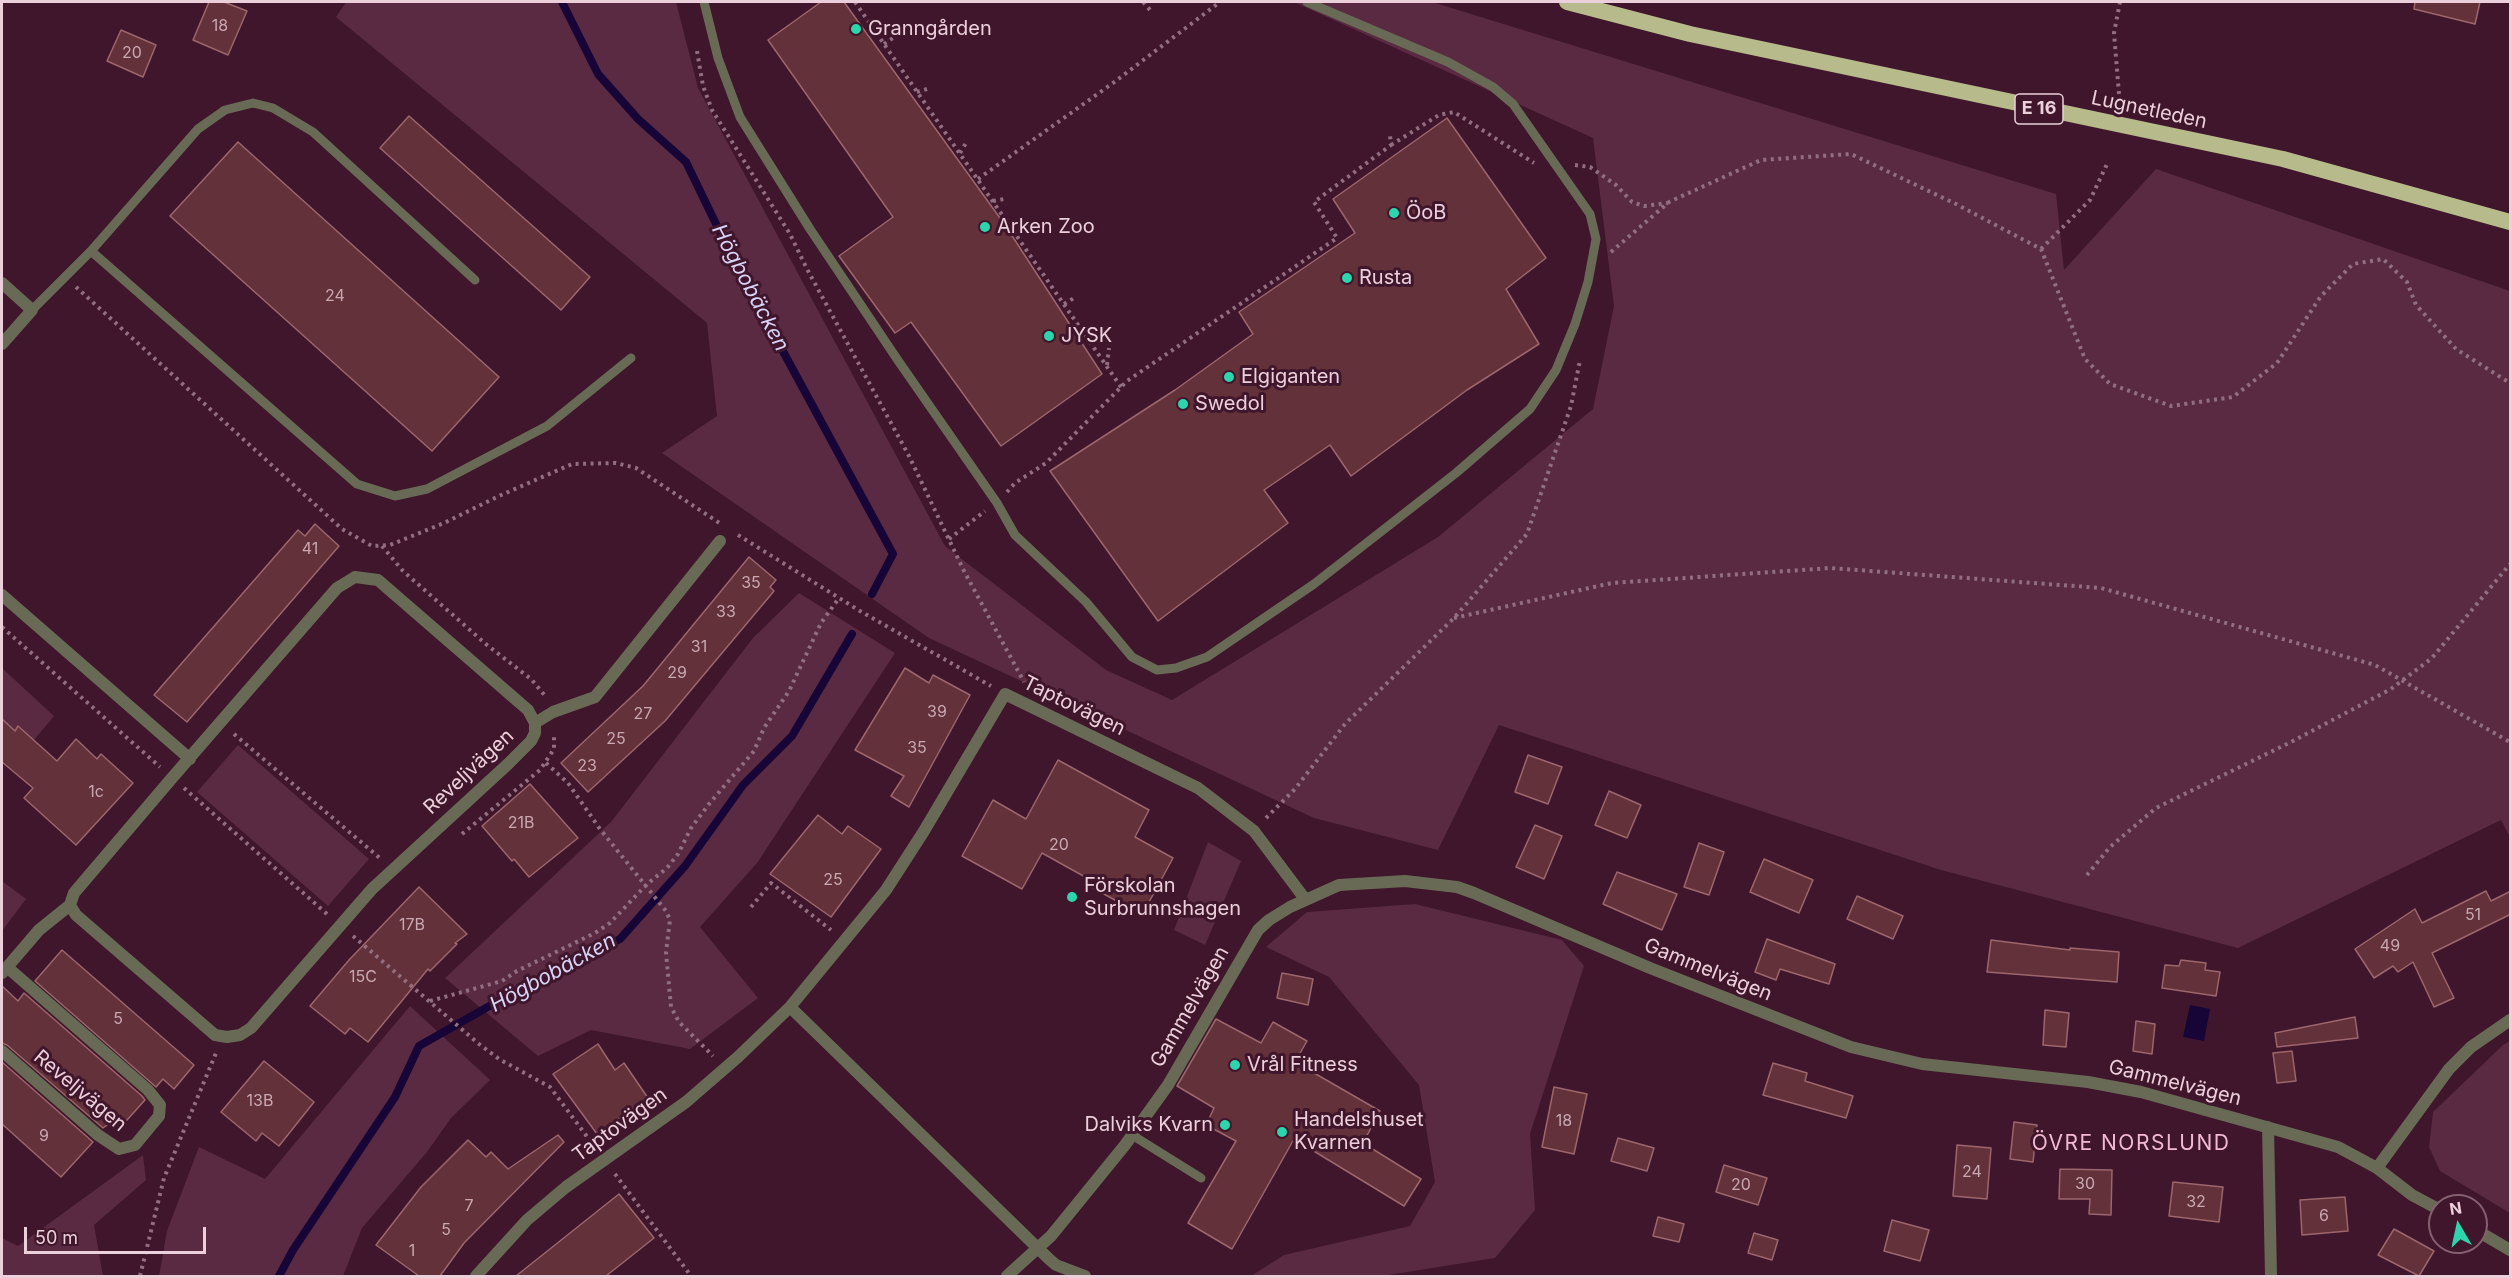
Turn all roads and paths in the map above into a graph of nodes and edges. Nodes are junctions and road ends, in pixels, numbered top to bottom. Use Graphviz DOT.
graph roads {
  1 [pos="704,2"];
  2 [pos="855,2"];
  3 [pos="1143,2"];
  4 [pos="1220,2"];
  5 [pos="1307,2"];
  6 [pos="1567,2"];
  7 [pos="2120,2"];
  8 [pos="1151,11"];
  9 [pos="909,27"];
  10 [pos="695,41"];
  11 [pos="884,44"];
  12 [pos="927,89"];
  13 [pos="917,92"];
  14 [pos="2119,94"];
  15 [pos="1390,135"];
  16 [pos="966,143"];
  17 [pos="960,153"];
  18 [pos="2108,162"];
  19 [pos="978,179"];
  20 [pos="1004,199"];
  21 [pos="993,201"];
  22 [pos="2511,222"];
  23 [pos="2041,249"];
  24 [pos="1036,250"];
  25 [pos="92,251"];
  26 [pos="1031,256"];
  27 [pos="1608,261"];
  28 [pos="475,280"];
  29 [pos="2,283"];
  30 [pos="1074,298"];
  31 [pos="1064,304"];
  32 [pos="32,310"];
  33 [pos="2,344"];
  34 [pos="1109,348"];
  35 [pos="631,358"];
  36 [pos="1580,359"];
  37 [pos="1107,366"];
  38 [pos="2511,383"];
  39 [pos="1121,387"];
  40 [pos="636,468"];
  41 [pos="997,503"];
  42 [pos="949,538"];
  43 [pos="720,541"];
  44 [pos="2511,564"];
  45 [pos="2,595"];
  46 [pos="839,598"];
  47 [pos="1454,618"];
  48 [pos="2,627"];
  49 [pos="2402,680"];
  50 [pos="1005,694"];
  51 [pos="1030,708"];
  52 [pos="221,723"];
  53 [pos="535,723"];
  54 [pos="2511,742"];
  55 [pos="190,759"];
  56 [pos="172,777"];
  57 [pos="1254,831"];
  58 [pos="459,836"];
  59 [pos="393,869"];
  60 [pos="2087,874"];
  61 [pos="646,885"];
  62 [pos="1305,899"];
  63 [pos="70,905"];
  64 [pos="751,907"];
  65 [pos="339,925"];
  66 [pos="361,928"];
  67 [pos="353,936"];
  68 [pos="846,941"];
  69 [pos="345,944"];
  70 [pos="4,970"];
  71 [pos="429,1001"];
  72 [pos="790,1007"];
  73 [pos="2511,1020"];
  74 [pos="479,1044"];
  75 [pos="218,1048"];
  76 [pos="2,1051"];
  77 [pos="723,1069"];
  78 [pos="2268,1127"];
  79 [pos="1132,1135"];
  80 [pos="2378,1168"];
  81 [pos="1202,1178"];
  82 [pos="2428,1204"];
  83 [pos="2488,1237"];
  84 [pos="1040,1248"];
  85 [pos="2511,1250"];
  86 [pos="140,1276"];
  87 [pos="476,1276"];
  88 [pos="1007,1276"];
  89 [pos="1085,1276"];
  90 [pos="2271,1276"];
  1 -- 41 [label="lane"];
  2 -- 11 [label="path"];
  3 -- 8 [label="path"];
  4 -- 19 [label="path"];
  5 -- 41 [label="lane"];
  6 -- 22 [label="highway, Lugnetleden / E 16"];
  7 -- 14 [label="path"];
  9 -- 11 [label="path"];
  10 -- 42 [label="path"];
  11 -- 13 [label="path"];
  12 -- 13 [label="path"];
  13 -- 17 [label="path"];
  15 -- 39 [label="path"];
  16 -- 17 [label="path"];
  17 -- 19 [label="path"];
  18 -- 23 [label="path"];
  19 -- 21 [label="path"];
  20 -- 21 [label="path"];
  21 -- 26 [label="path"];
  23 -- 27 [label="path"];
  23 -- 38 [label="path"];
  24 -- 26 [label="path"];
  25 -- 28 [label="lane"];
  25 -- 32 [label="lane"];
  25 -- 35 [label="lane"];
  26 -- 31 [label="path"];
  29 -- 32 [label="street"];
  30 -- 31 [label="path"];
  31 -- 37 [label="path"];
  32 -- 33 [label="street"];
  34 -- 37 [label="path"];
  36 -- 47 [label="path"];
  37 -- 39 [label="path"];
  39 -- 41 [label="path"];
  40 -- 46 [label="path"];
  41 -- 42 [label="path"];
  42 -- 51 [label="path"];
  43 -- 53 [label="street"];
  44 -- 49 [label="path"];
  45 -- 55 [label="street"];
  46 -- 50 [label="path"];
  46 -- 61 [label="path"];
  47 -- 49 [label="path"];
  47 -- 57 [label="path"];
  48 -- 56 [label="path"];
  49 -- 54 [label="path"];
  49 -- 60 [label="path"];
  50 -- 51 [label="street, Taptovägen"];
  50 -- 68 [label="street, Taptovägen"];
  51 -- 57 [label="street, Taptovägen"];
  52 -- 53 [label="street, Reveljvägen"];
  52 -- 55 [label="street, Reveljvägen"];
  52 -- 59 [label="path"];
  53 -- 59 [label="street, Reveljvägen"];
  55 -- 56 [label="street, Reveljvägen"];
  56 -- 63 [label="street, Reveljvägen"];
  56 -- 65 [label="path"];
  57 -- 62 [label="street, Taptovägen"];
  58 -- 61 [label="path"];
  59 -- 65 [label="street, Reveljvägen"];
  61 -- 71 [label="path"];
  61 -- 77 [label="path"];
  62 -- 78 [label="street, Gammelvägen"];
  62 -- 79 [label="street, Gammelvägen"];
  63 -- 65 [label="street, Reveljvägen"];
  63 -- 70 [label="street, Reveljvägen"];
  64 -- 68 [label="path"];
  65 -- 67 [label="path"];
  66 -- 67 [label="path"];
  67 -- 69 [label="path"];
  67 -- 71 [label="path"];
  68 -- 72 [label="street, Taptovägen"];
  70 -- 76 [label="street, Reveljvägen"];
  71 -- 74 [label="path"];
  72 -- 77 [label="street, Taptovägen"];
  72 -- 84 [label="street"];
  73 -- 80 [label="street"];
  75 -- 86 [label="path"];
  77 -- 87 [label="street, Taptovägen"];
  78 -- 80 [label="street, Gammelvägen"];
  78 -- 90 [label="street"];
  79 -- 81 [label="lane"];
  79 -- 84 [label="street, Gammelvägen"];
  80 -- 82 [label="street, Gammelvägen"];
  83 -- 85 [label="street"];
  84 -- 88 [label="street, Gammelvägen"];
  84 -- 89 [label="street"];
}
